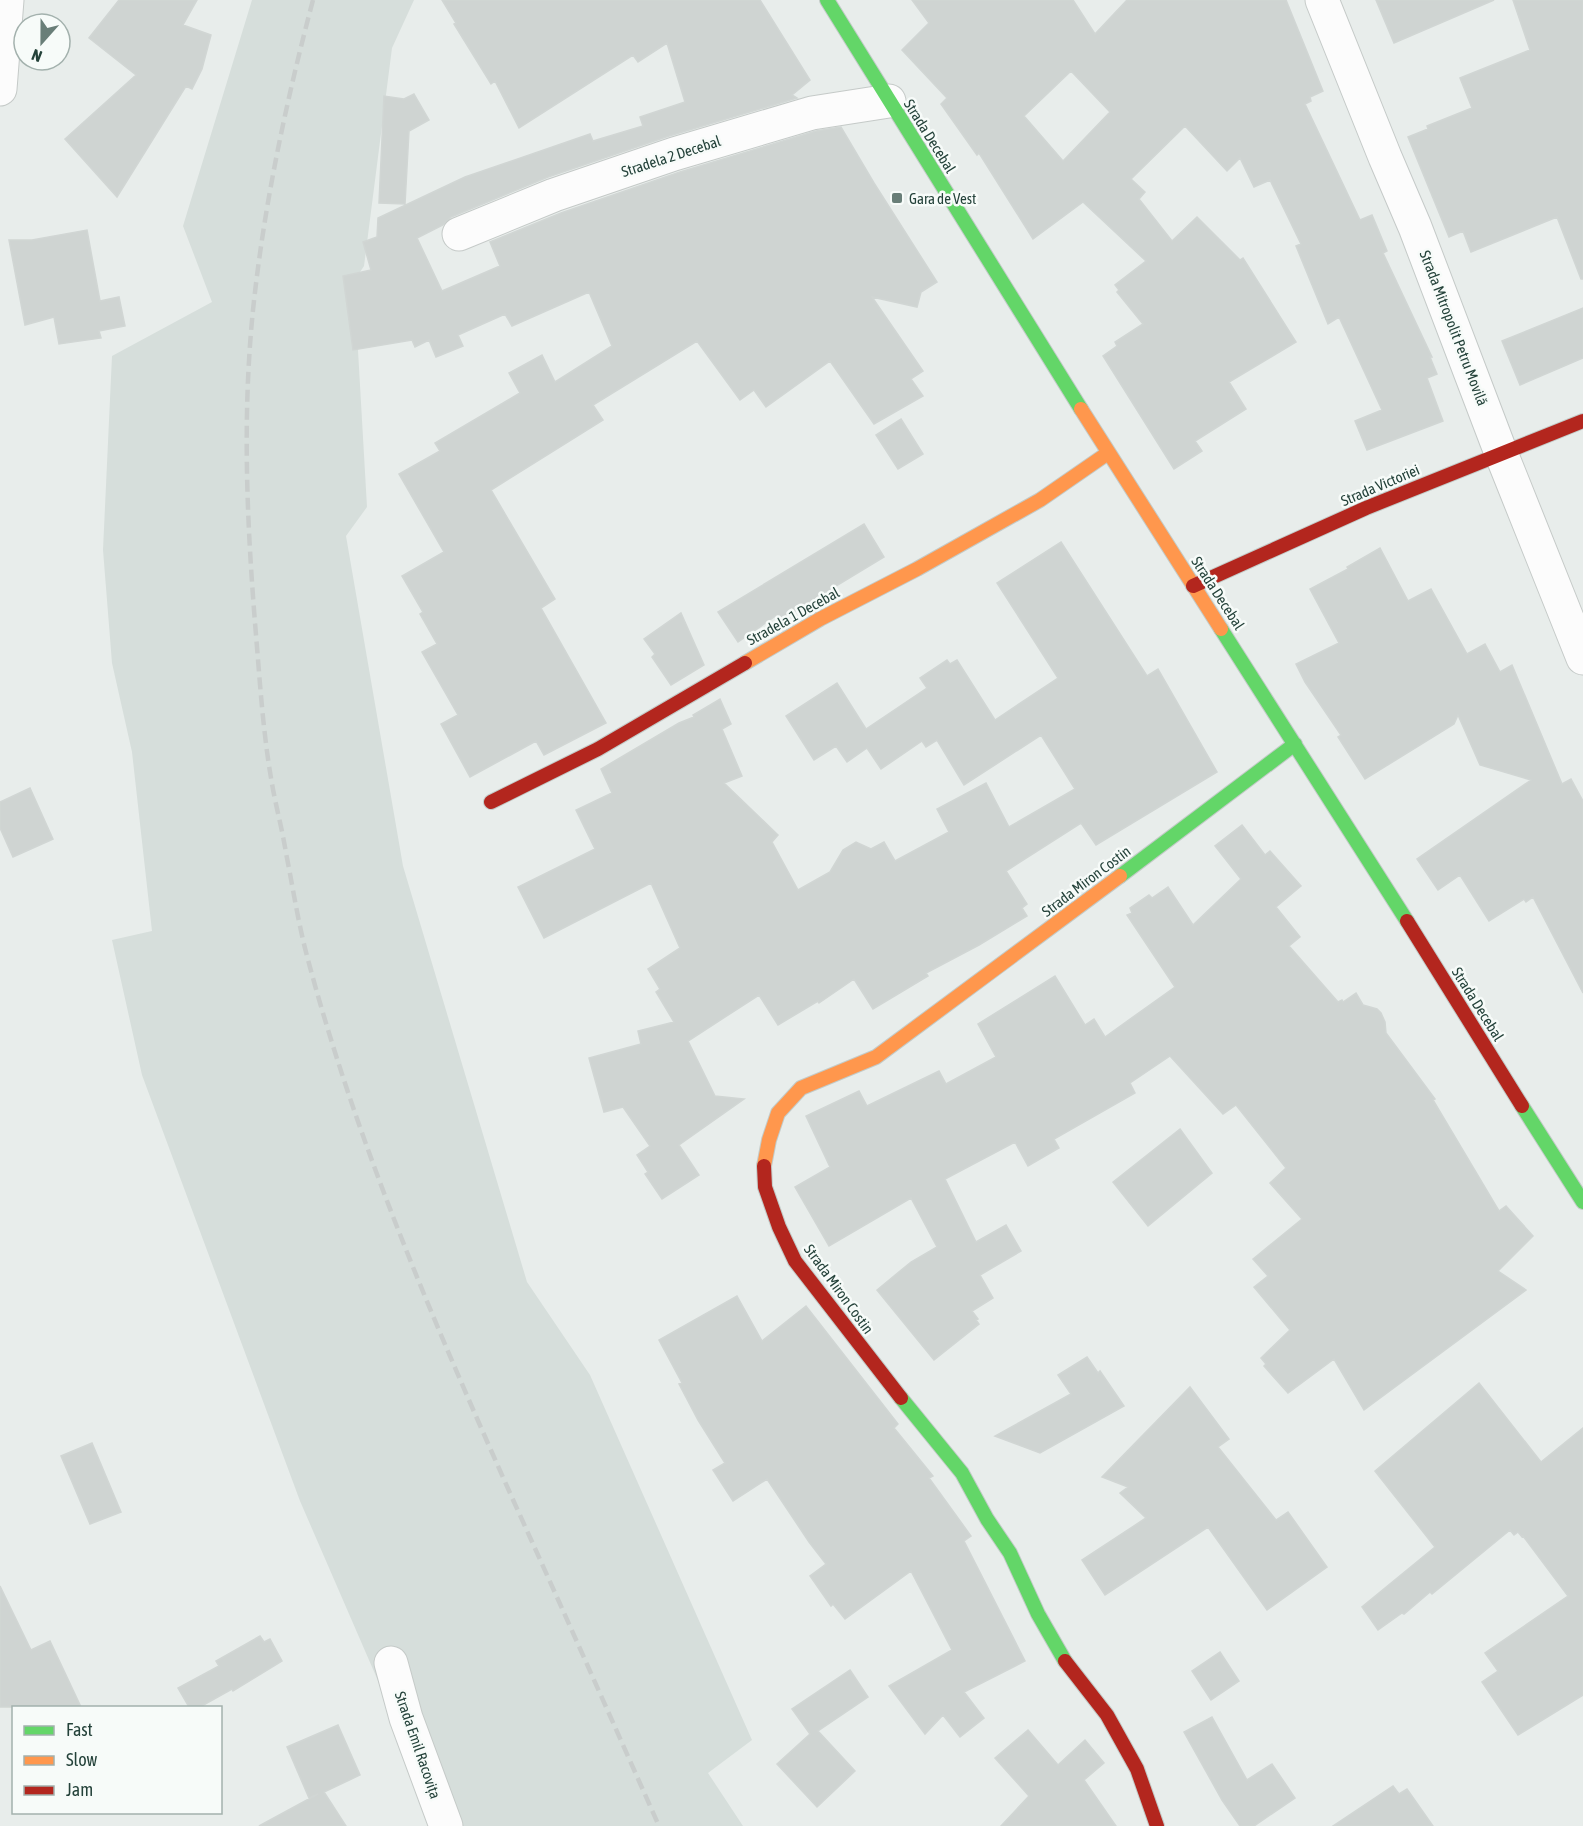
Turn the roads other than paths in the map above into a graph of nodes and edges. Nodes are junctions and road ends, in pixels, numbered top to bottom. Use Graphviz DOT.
graph roads {
  1 [pos="8,0"];
  2 [pos="827,0"];
  3 [pos="1322,0"];
  4 [pos="0,89"];
  5 [pos="889,101"];
  6 [pos="459,234"];
  7 [pos="1583,421"];
  8 [pos="1108,453"];
  9 [pos="1501,453"];
  10 [pos="1193,586"];
  11 [pos="1583,658"];
  12 [pos="1295,744"];
  13 [pos="490,802"];
  14 [pos="1583,1202"];
  15 [pos="391,1663"];
  16 [pos="446,1826"];
  17 [pos="1157,1826"];
  1 -- 4 [label="street"];
  2 -- 5 [label="street, Strada Decebal"];
  3 -- 9 [label="street, Strada Mitropolit Petru Movilă"];
  5 -- 6 [label="street, Stradela 2 Decebal"];
  5 -- 8 [label="street, Strada Decebal"];
  7 -- 9 [label="street, Strada Victoriei"];
  8 -- 10 [label="street, Strada Decebal"];
  8 -- 13 [label="street, Stradela 1 Decebal"];
  9 -- 10 [label="street, Strada Victoriei"];
  9 -- 11 [label="street, Strada Mitropolit Petru Movilă"];
  10 -- 12 [label="street, Strada Decebal"];
  12 -- 14 [label="street, Strada Decebal"];
  12 -- 17 [label="street, Strada Miron Costin"];
  15 -- 16 [label="street, Strada Emil Racovița"];
}
